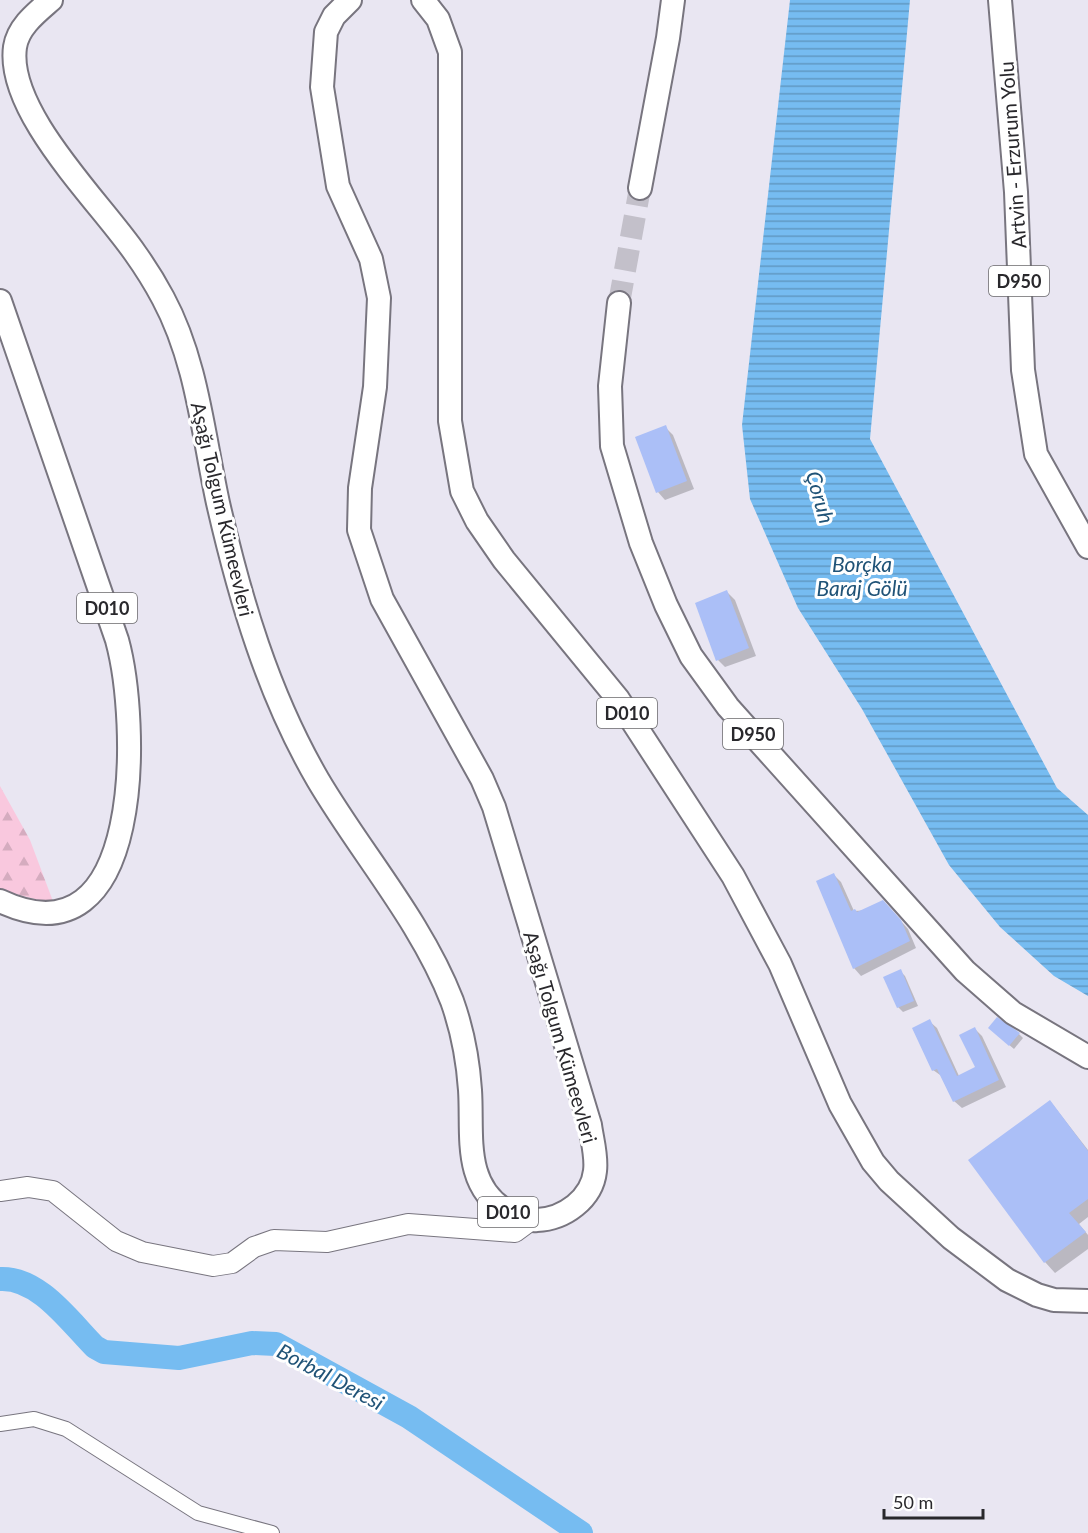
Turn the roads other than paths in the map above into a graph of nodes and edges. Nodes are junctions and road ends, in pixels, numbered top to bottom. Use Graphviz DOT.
graph roads {
  1 [pos="51,0"];
  2 [pos="350,0"];
  3 [pos="423,0"];
  4 [pos="673,0"];
  5 [pos="1000,0"];
  6 [pos="640,188"];
  7 [pos="0,301"];
  8 [pos="619,303"];
  9 [pos="1088,547"];
  10 [pos="0,901"];
  11 [pos="1088,1057"];
  12 [pos="0,1191"];
  13 [pos="530,1221"];
  14 [pos="1088,1301"];
  15 [pos="0,1424"];
  16 [pos="272,1533"];
  1 -- 13 [label="main road, Aşağı Tolgum Kümeevleri / D010"];
  2 -- 13 [label="main road, Aşağı Tolgum Kümeevleri / D010"];
  3 -- 14 [label="main road, D010"];
  4 -- 6 [label="main road"];
  5 -- 9 [label="main road, Artvin - Erzurum Yolu / D950"];
  7 -- 10 [label="main road, D010"];
  8 -- 11 [label="main road, D950"];
  12 -- 13 [label="street"];
  15 -- 16 [label="street"];
}
